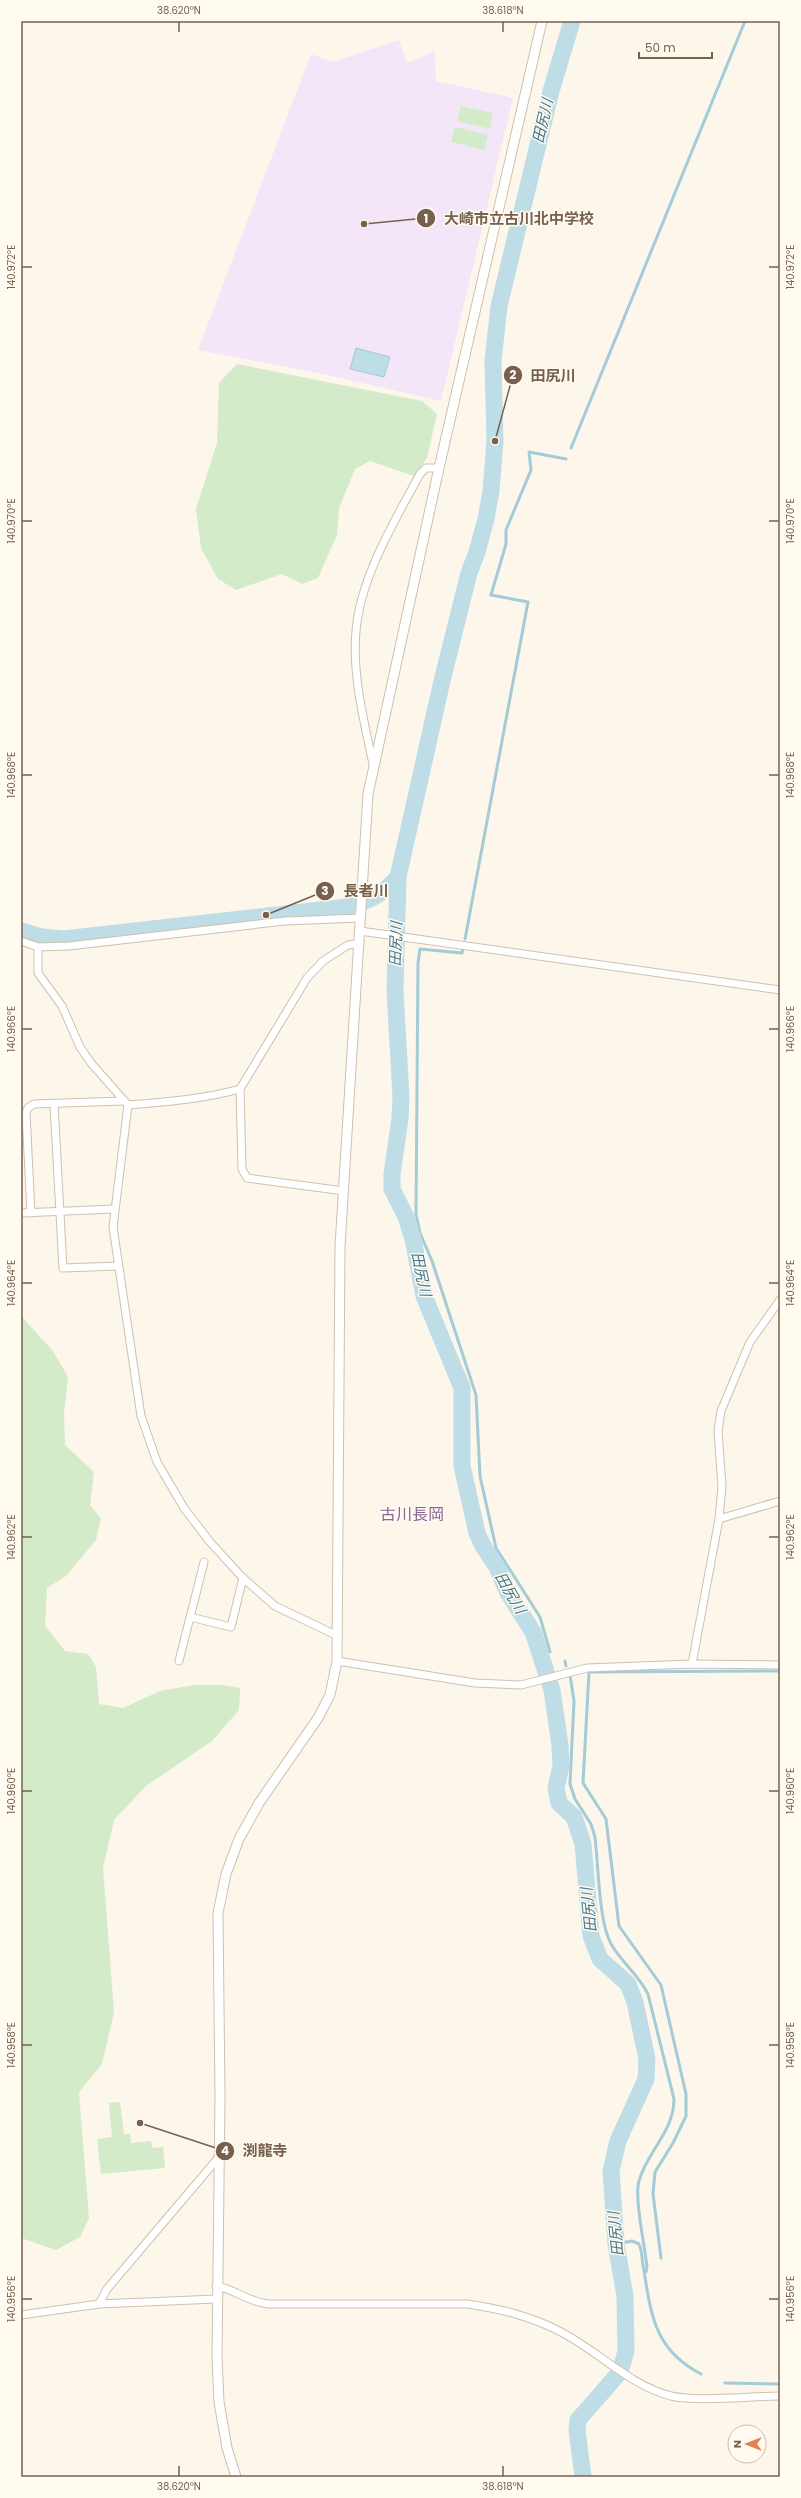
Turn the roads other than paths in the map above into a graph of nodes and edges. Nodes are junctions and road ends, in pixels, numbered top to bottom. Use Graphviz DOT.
graph roads {
  1 [pos="542,21"];
  2 [pos="439,468"];
  3 [pos="373,764"];
  4 [pos="360,915"];
  5 [pos="360,931"];
  6 [pos="21,941"];
  7 [pos="360,943"];
  8 [pos="38,947"];
  9 [pos="780,990"];
  10 [pos="240,1089"];
  11 [pos="126,1103"];
  12 [pos="54,1104"];
  13 [pos="344,1191"];
  14 [pos="114,1209"];
  15 [pos="60,1211"];
  16 [pos="31,1212"];
  17 [pos="21,1213"];
  18 [pos="118,1266"];
  19 [pos="780,1300"];
  20 [pos="780,1501"];
  21 [pos="719,1519"];
  22 [pos="204,1562"];
  23 [pos="243,1578"];
  24 [pos="190,1617"];
  25 [pos="338,1636"];
  26 [pos="179,1661"];
  27 [pos="337,1661"];
  28 [pos="692,1664"];
  29 [pos="780,1665"];
  30 [pos="219,2157"];
  31 [pos="216,2286"];
  32 [pos="216,2299"];
  33 [pos="99,2304"];
  34 [pos="21,2315"];
  35 [pos="780,2396"];
  36 [pos="236,2477"];
  1 -- 2 [label="street"];
  2 -- 3 [label="street"];
  2 -- 3 [label="street"];
  3 -- 4 [label="street"];
  4 -- 5 [label="street"];
  4 -- 8 [label="street"];
  5 -- 7 [label="street"];
  5 -- 9 [label="street"];
  6 -- 8 [label="street"];
  7 -- 10 [label="street"];
  7 -- 13 [label="street"];
  8 -- 11 [label="street"];
  10 -- 11 [label="street"];
  10 -- 13 [label="street"];
  11 -- 12 [label="street"];
  11 -- 14 [label="street"];
  12 -- 15 [label="street"];
  12 -- 16 [label="street"];
  13 -- 25 [label="street"];
  14 -- 15 [label="street"];
  14 -- 18 [label="street"];
  15 -- 16 [label="street"];
  15 -- 18 [label="street"];
  16 -- 17 [label="street"];
  18 -- 23 [label="street"];
  19 -- 21 [label="street"];
  20 -- 21 [label="street"];
  21 -- 28 [label="street"];
  22 -- 24 [label="street"];
  23 -- 24 [label="street"];
  23 -- 25 [label="street"];
  24 -- 26 [label="street"];
  25 -- 27 [label="street"];
  27 -- 28 [label="street"];
  27 -- 30 [label="street"];
  28 -- 29 [label="street"];
  30 -- 31 [label="street"];
  30 -- 33 [label="street"];
  31 -- 32 [label="street"];
  31 -- 35 [label="street"];
  32 -- 33 [label="street"];
  32 -- 36 [label="street"];
  33 -- 34 [label="street"];
}
